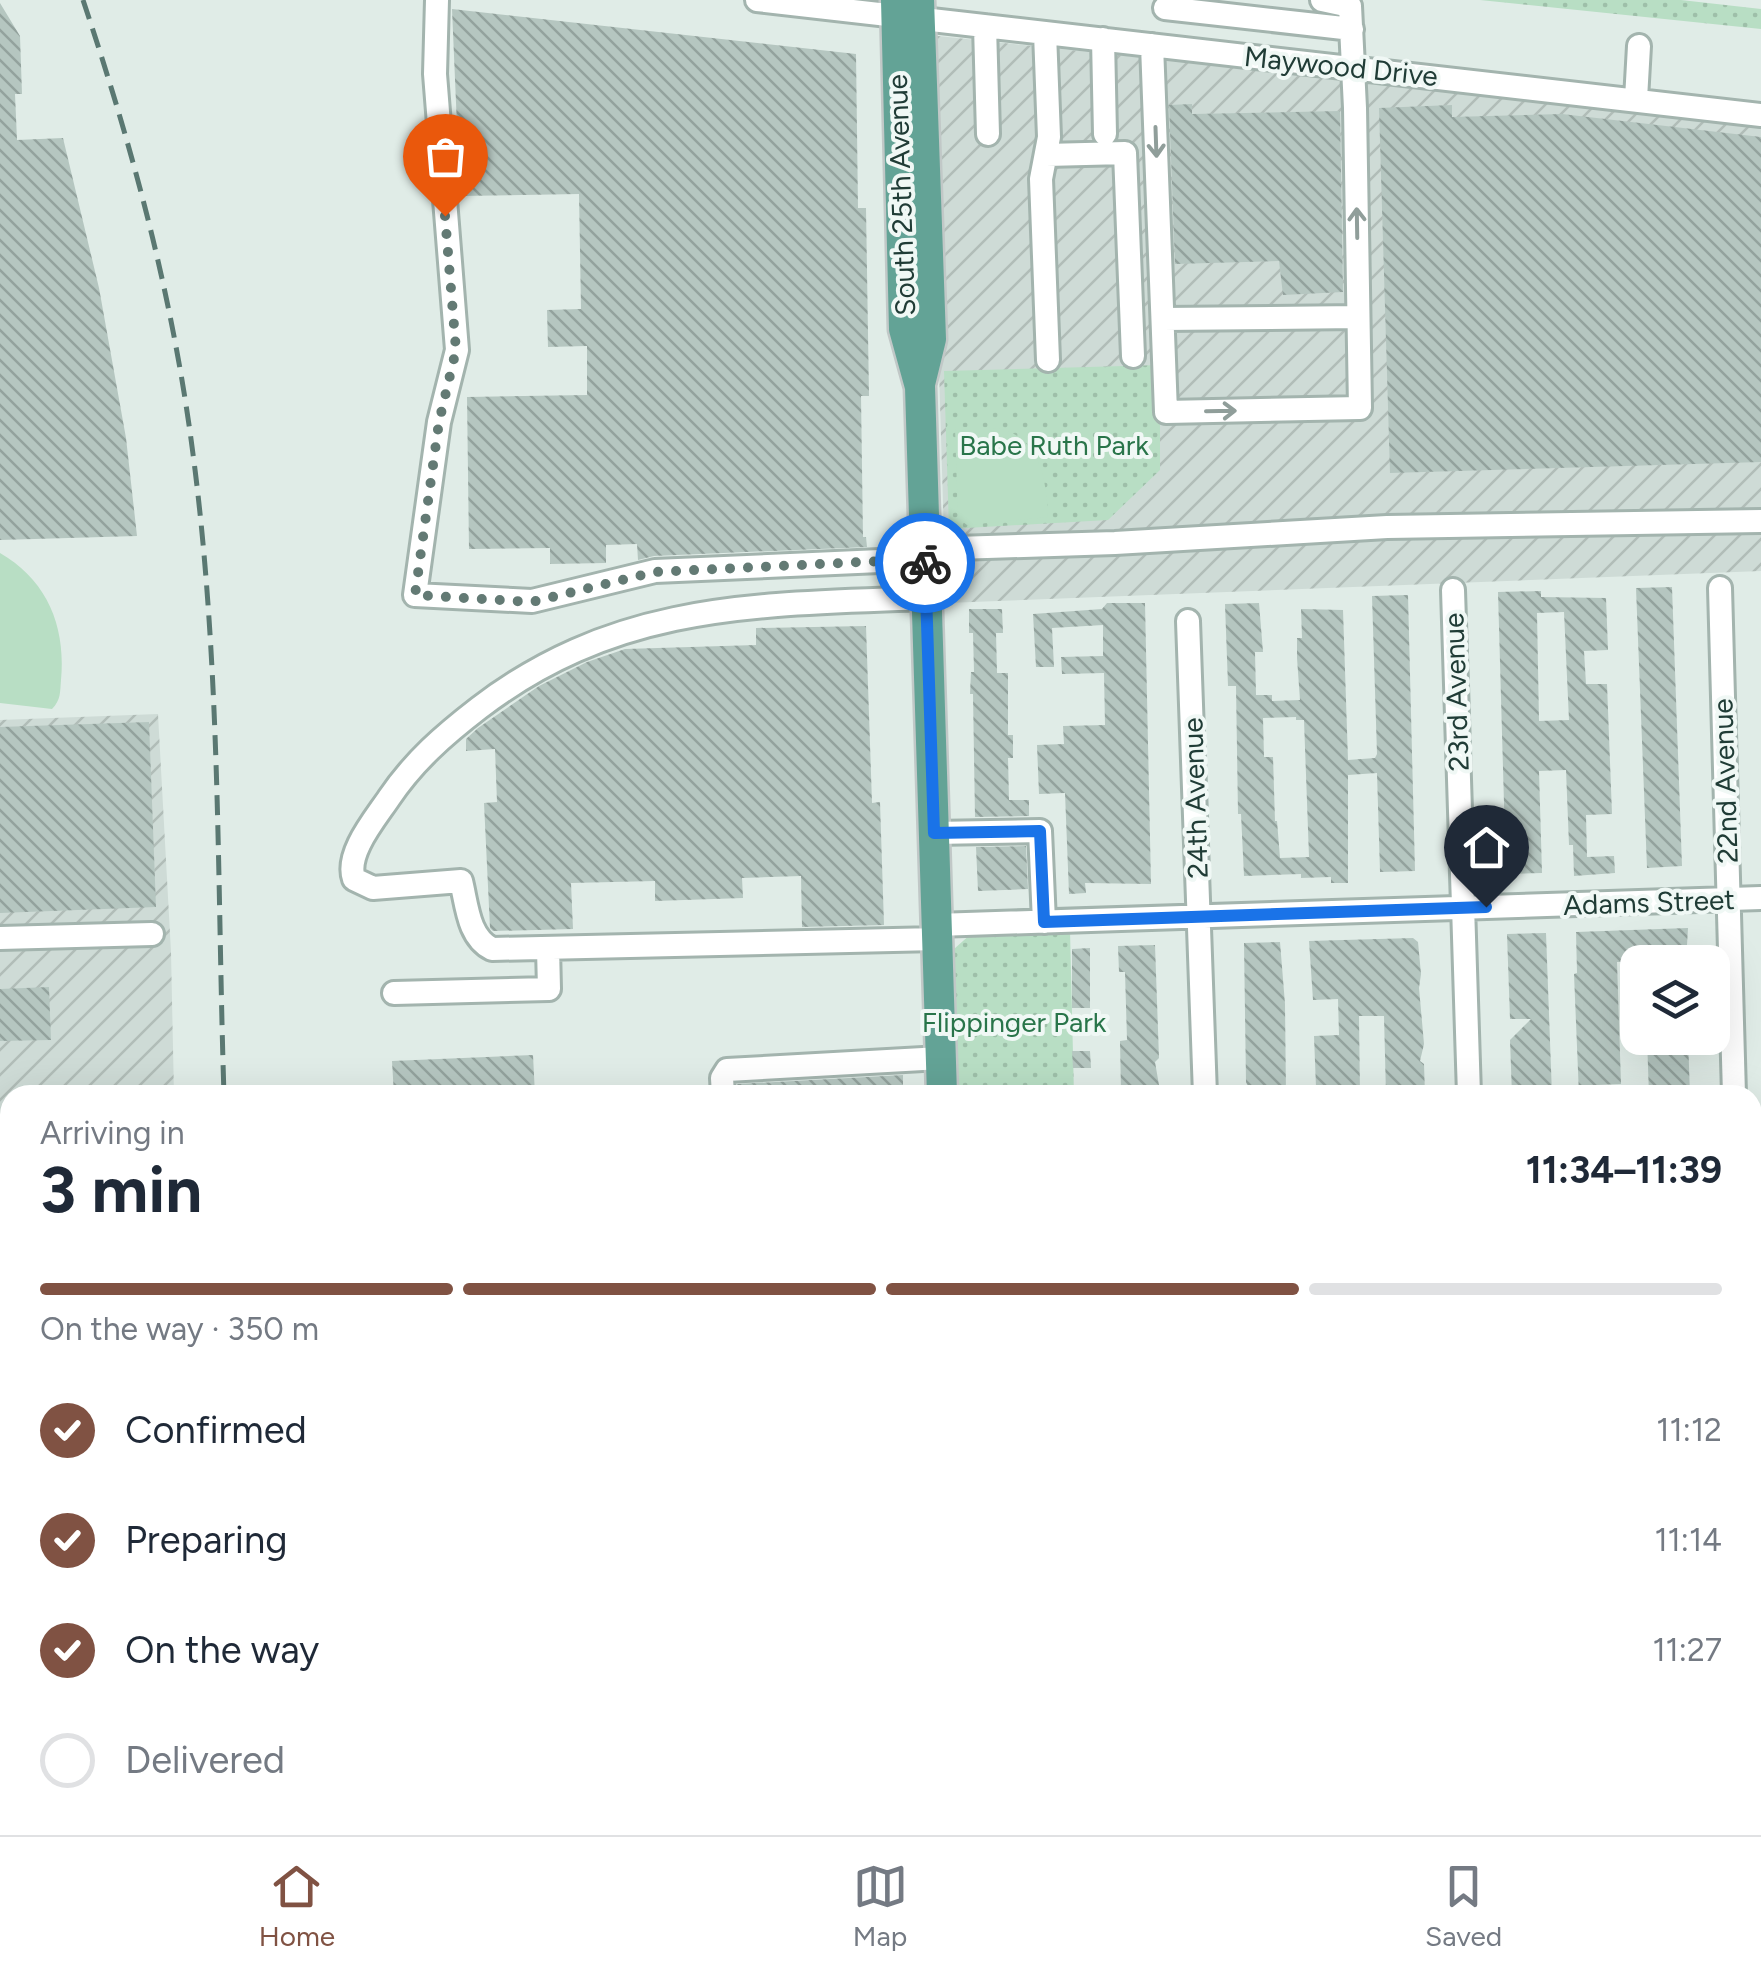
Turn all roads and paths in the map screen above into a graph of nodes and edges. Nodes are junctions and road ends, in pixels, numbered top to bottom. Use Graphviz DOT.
graph roads {
  1 [pos="436,0"];
  2 [pos="757,0"];
  3 [pos="1322,0"];
  4 [pos="1166,4"];
  5 [pos="908,8"];
  6 [pos="985,26"];
  7 [pos="1352,29"];
  8 [pos="1045,32"];
  9 [pos="1103,39"];
  10 [pos="1155,45"];
  11 [pos="1639,46"];
  12 [pos="1354,68"];
  13 [pos="1636,100"];
  14 [pos="1761,115"];
  15 [pos="988,134"];
  16 [pos="1105,134"];
  17 [pos="1046,154"];
  18 [pos="1358,317"];
  19 [pos="1162,319"];
  20 [pos="1133,356"];
  21 [pos="1048,360"];
  22 [pos="1761,521"];
  23 [pos="925,554"];
  24 [pos="1720,588"];
  25 [pos="1453,590"];
  26 [pos="926,598"];
  27 [pos="1188,621"];
  28 [pos="934,833"];
  29 [pos="1761,898"];
  30 [pos="1728,900"];
  31 [pos="1464,908"];
  32 [pos="1199,917"];
  33 [pos="1044,922"];
  34 [pos="937,932"];
  35 [pos="152,934"];
  36 [pos="0,938"];
  37 [pos="548,948"];
  38 [pos="394,993"];
  39 [pos="941,1058"];
  40 [pos="722,1085"];
  41 [pos="942,1085"];
  42 [pos="1205,1085"];
  43 [pos="1469,1085"];
  44 [pos="1734,1085"];
  1 -- 23 [label="street"];
  2 -- 5 [label="street, Maywood Drive"];
  3 -- 7 [label="street"];
  4 -- 7 [label="street"];
  4 -- 10 [label="street"];
  5 -- 6 [label="street, Maywood Drive"];
  5 -- 23 [label="main road, South 25th Avenue"];
  6 -- 8 [label="street, Maywood Drive"];
  6 -- 15 [label="street"];
  7 -- 12 [label="street"];
  8 -- 9 [label="street, Maywood Drive"];
  8 -- 17 [label="street"];
  9 -- 10 [label="street, Maywood Drive"];
  9 -- 16 [label="street"];
  10 -- 12 [label="street, Maywood Drive"];
  10 -- 19 [label="street, one-way"];
  11 -- 13 [label="street"];
  12 -- 13 [label="street, Maywood Drive"];
  18 -- 12 [label="street, one-way"];
  13 -- 14 [label="street, Maywood Drive"];
  17 -- 20 [label="street"];
  17 -- 21 [label="street"];
  18 -- 19 [label="street"];
  19 -- 18 [label="street, one-way"];
  22 -- 23 [label="street"];
  23 -- 26 [label="main road, South 25th Avenue"];
  24 -- 30 [label="street, 22nd Avenue"];
  25 -- 31 [label="street, 23rd Avenue"];
  26 -- 28 [label="main road, South 25th Avenue"];
  26 -- 37 [label="street, Adams Street"];
  27 -- 32 [label="street, 24th Avenue"];
  28 -- 33 [label="street"];
  28 -- 34 [label="main road, South 25th Avenue"];
  29 -- 30 [label="street, Adams Street"];
  30 -- 31 [label="street, Adams Street"];
  30 -- 44 [label="street, 22nd Avenue"];
  31 -- 32 [label="street, Adams Street"];
  31 -- 43 [label="street, 23rd Avenue"];
  32 -- 33 [label="street, Adams Street"];
  32 -- 42 [label="street, 24th Avenue"];
  33 -- 34 [label="street, Adams Street"];
  34 -- 37 [label="street, Adams Street"];
  34 -- 39 [label="main road, South 25th Avenue"];
  35 -- 36 [label="street"];
  37 -- 38 [label="street"];
  39 -- 40 [label="street"];
  39 -- 41 [label="main road, South 25th Avenue"];
}
